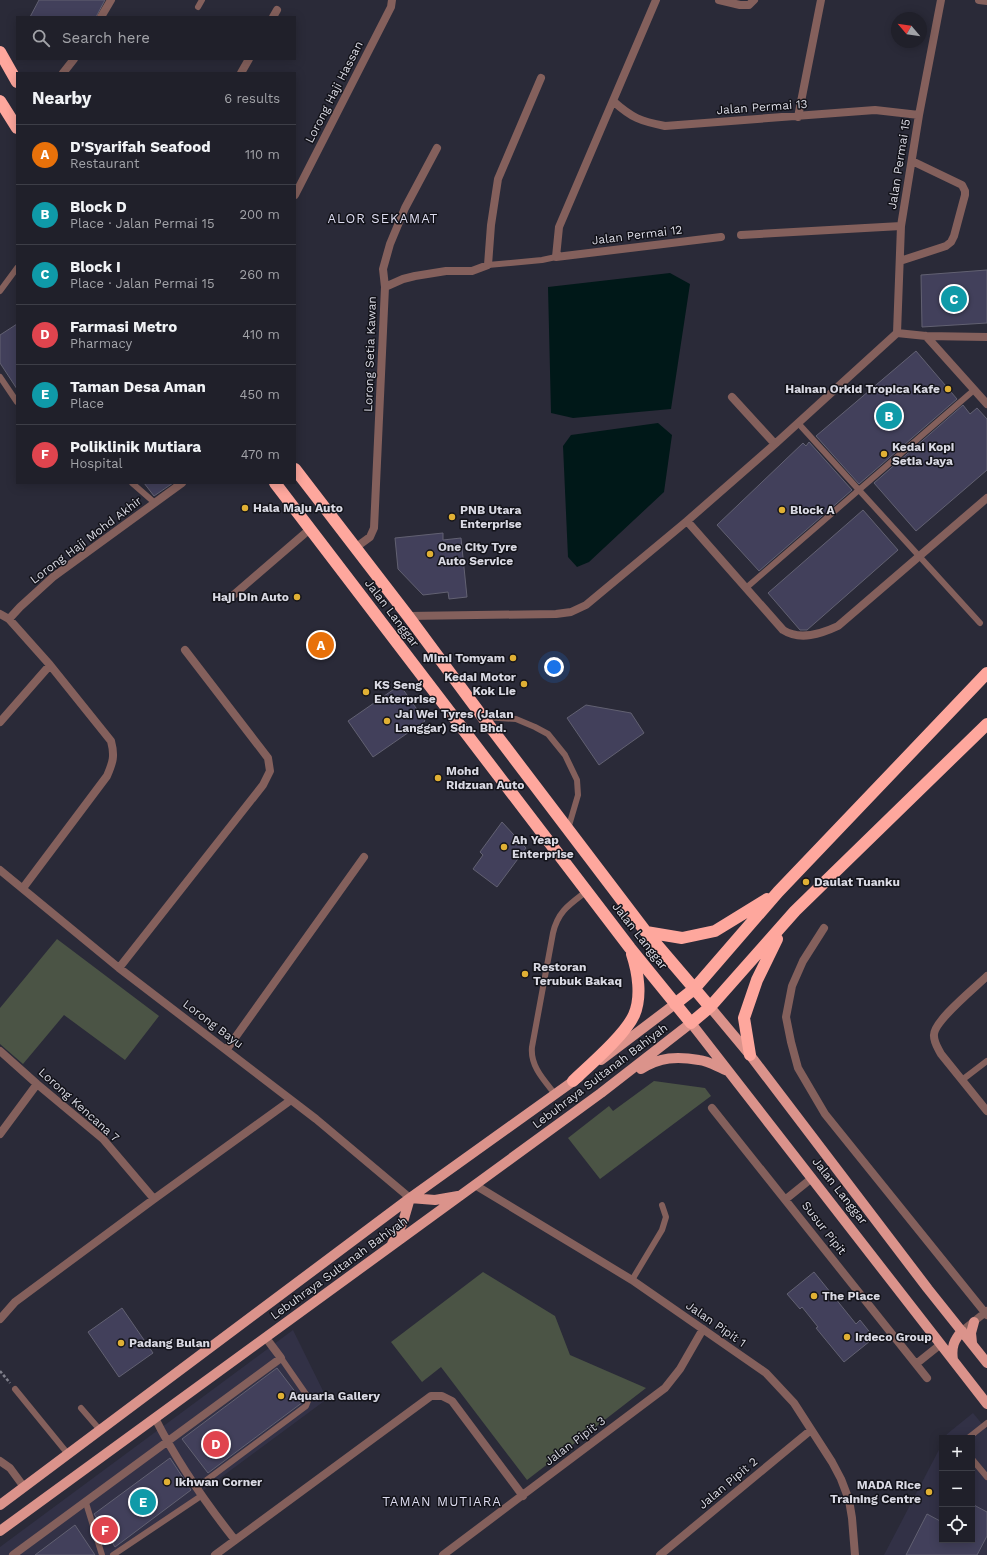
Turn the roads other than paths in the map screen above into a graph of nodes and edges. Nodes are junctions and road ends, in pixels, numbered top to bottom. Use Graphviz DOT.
graph roads {
  1 [pos="110,0"];
  2 [pos="202,0"];
  3 [pos="392,0"];
  4 [pos="656,0"];
  5 [pos="719,0"];
  6 [pos="754,0"];
  7 [pos="821,0"];
  8 [pos="941,0"];
  9 [pos="979,0"];
  10 [pos="987,1"];
  11 [pos="198,7"];
  12 [pos="102,16"];
  13 [pos="0,52"];
  14 [pos="73,60"];
  15 [pos="248,60"];
  16 [pos="64,72"];
  17 [pos="242,72"];
  18 [pos="541,78"];
  19 [pos="16,80"];
  20 [pos="0,100"];
  21 [pos="613,101"];
  22 [pos="919,115"];
  23 [pos="798,116"];
  24 [pos="16,125"];
  25 [pos="437,148"];
  26 [pos="912,161"];
  27 [pos="296,193"];
  28 [pos="901,226"];
  29 [pos="741,235"];
  30 [pos="721,237"];
  31 [pos="556,257"];
  32 [pos="900,261"];
  33 [pos="488,265"];
  34 [pos="16,269"];
  35 [pos="385,287"];
  36 [pos="0,291"];
  37 [pos="896,333"];
  38 [pos="926,336"];
  39 [pos="987,337"];
  40 [pos="0,377"];
  41 [pos="974,390"];
  42 [pos="732,397"];
  43 [pos="16,401"];
  44 [pos="987,404"];
  45 [pos="798,423"];
  46 [pos="775,444"];
  47 [pos="296,470"];
  48 [pos="133,484"];
  49 [pos="181,484"];
  50 [pos="276,484"];
  51 [pos="860,490"];
  52 [pos="987,498"];
  53 [pos="155,503"];
  54 [pos="687,521"];
  55 [pos="310,529"];
  56 [pos="355,548"];
  57 [pos="920,556"];
  58 [pos="746,588"];
  59 [pos="230,598"];
  60 [pos="0,614"];
  61 [pos="408,616"];
  62 [pos="8,620"];
  63 [pos="980,623"];
  64 [pos="185,650"];
  65 [pos="50,665"];
  66 [pos="987,673"];
  67 [pos="482,716"];
  68 [pos="0,722"];
  69 [pos="987,724"];
  70 [pos="568,829"];
  71 [pos="364,857"];
  72 [pos="0,870"];
  73 [pos="23,888"];
  74 [pos="587,891"];
  75 [pos="778,892"];
  76 [pos="796,911"];
  77 [pos="824,928"];
  78 [pos="646,932"];
  79 [pos="630,948"];
  80 [pos="119,968"];
  81 [pos="987,976"];
  82 [pos="694,989"];
  83 [pos="676,1004"];
  84 [pos="710,1007"];
  85 [pos="690,1023"];
  86 [pos="226,1049"];
  87 [pos="0,1051"];
  88 [pos="750,1055"];
  89 [pos="987,1061"];
  90 [pos="730,1072"];
  91 [pos="962,1080"];
  92 [pos="573,1081"];
  93 [pos="37,1084"];
  94 [pos="601,1093"];
  95 [pos="555,1094"];
  96 [pos="291,1100"];
  97 [pos="712,1108"];
  98 [pos="987,1111"];
  99 [pos="0,1134"];
  100 [pos="812,1178"];
  101 [pos="475,1185"];
  102 [pos="462,1195"];
  103 [pos="154,1198"];
  104 [pos="410,1198"];
  105 [pos="786,1199"];
  106 [pos="662,1205"];
  107 [pos="391,1246"];
  108 [pos="632,1280"];
  109 [pos="986,1313"];
  110 [pos="0,1319"];
  111 [pos="974,1322"];
  112 [pos="703,1328"];
  113 [pos="962,1331"];
  114 [pos="266,1338"];
  115 [pos="941,1344"];
  116 [pos="973,1345"];
  117 [pos="281,1358"];
  118 [pos="953,1360"];
  119 [pos="987,1363"];
  120 [pos="916,1364"];
  121 [pos="927,1378"];
  122 [pos="15,1389"];
  123 [pos="987,1404"];
  124 [pos="81,1408"];
  125 [pos="155,1418"];
  126 [pos="987,1423"];
  127 [pos="100,1430"];
  128 [pos="811,1430"];
  129 [pos="972,1435"];
  130 [pos="167,1443"];
  131 [pos="68,1454"];
  132 [pos="0,1461"];
  133 [pos="975,1462"];
  134 [pos="987,1477"];
  135 [pos="24,1487"];
  136 [pos="196,1488"];
  137 [pos="201,1496"];
  138 [pos="523,1496"];
  139 [pos="86,1503"];
  140 [pos="0,1505"];
  141 [pos="0,1531"];
  142 [pos="235,1540"];
  143 [pos="13,1555"];
  144 [pos="102,1555"];
  145 [pos="113,1555"];
  146 [pos="214,1555"];
  147 [pos="443,1555"];
  148 [pos="660,1555"];
  149 [pos="855,1555"];
  1 -- 12 [label="street"];
  2 -- 11 [label="lane"];
  3 -- 27 [label="street, Lorong Haji Hassan"];
  4 -- 21 [label="street"];
  5 -- 6 [label="street"];
  7 -- 23 [label="street"];
  8 -- 22 [label="street, Jalan Permai 15"];
  9 -- 10 [label="street"];
  13 -- 19 [label="highway"];
  14 -- 16 [label="street"];
  15 -- 17 [label="street"];
  18 -- 33 [label="street"];
  20 -- 24 [label="highway"];
  21 -- 23 [label="street, Jalan Permai 13"];
  21 -- 31 [label="street"];
  22 -- 23 [label="street, Jalan Permai 13"];
  22 -- 26 [label="street, Jalan Permai 15"];
  25 -- 35 [label="street"];
  26 -- 28 [label="street, Jalan Permai 15"];
  26 -- 32 [label="street"];
  28 -- 29 [label="street"];
  28 -- 32 [label="street, Jalan Permai 15"];
  30 -- 31 [label="street, Jalan Permai 12"];
  31 -- 33 [label="lane"];
  32 -- 37 [label="street, Jalan Permai 15"];
  33 -- 35 [label="street, Lorong Setia Kawan"];
  34 -- 36 [label="lane"];
  35 -- 56 [label="street, Lorong Setia Kawan"];
  37 -- 38 [label="street"];
  37 -- 45 [label="street"];
  38 -- 39 [label="street"];
  38 -- 41 [label="street"];
  40 -- 43 [label="lane"];
  41 -- 44 [label="street"];
  41 -- 51 [label="lane"];
  42 -- 46 [label="street"];
  45 -- 46 [label="street"];
  45 -- 51 [label="lane"];
  46 -- 54 [label="street"];
  47 -- 56 [label="highway, Jalan Langgar"];
  48 -- 53 [label="lane"];
  49 -- 53 [label="street, Lorong Haji Mohd Akhir"];
  50 -- 55 [label="highway, Jalan Langgar"];
  51 -- 57 [label="lane"];
  51 -- 58 [label="lane"];
  52 -- 57 [label="street"];
  53 -- 62 [label="street, Lorong Haji Mohd Akhir"];
  54 -- 58 [label="street"];
  54 -- 61 [label="street"];
  55 -- 59 [label="street"];
  55 -- 74 [label="highway, Jalan Langgar"];
  56 -- 61 [label="highway, Jalan Langgar"];
  57 -- 58 [label="street"];
  57 -- 63 [label="lane"];
  60 -- 62 [label="street"];
  61 -- 67 [label="highway, Jalan Langgar"];
  62 -- 65 [label="street"];
  64 -- 80 [label="street"];
  65 -- 68 [label="street"];
  65 -- 73 [label="street"];
  66 -- 75 [label="highway"];
  67 -- 70 [label="highway, Jalan Langgar"];
  67 -- 70 [label="lane"];
  69 -- 76 [label="highway"];
  70 -- 78 [label="highway, Jalan Langgar"];
  71 -- 86 [label="street"];
  72 -- 73 [label="street, Lorong Bayu"];
  73 -- 80 [label="street, Lorong Bayu"];
  74 -- 79 [label="highway, Jalan Langgar"];
  74 -- 95 [label="lane"];
  75 -- 78 [label="highway"];
  75 -- 82 [label="highway"];
  76 -- 84 [label="highway"];
  76 -- 88 [label="highway"];
  77 -- 109 [label="street"];
  78 -- 82 [label="highway, Jalan Langgar"];
  79 -- 83 [label="highway, Jalan Langgar"];
  79 -- 92 [label="highway"];
  80 -- 86 [label="street, Lorong Bayu"];
  81 -- 91 [label="street"];
  82 -- 83 [label="highway"];
  82 -- 84 [label="highway, Jalan Langgar"];
  83 -- 85 [label="highway, Jalan Langgar"];
  83 -- 92 [label="main road, Lebuhraya Sultanah Bahiyah"];
  84 -- 85 [label="highway"];
  84 -- 88 [label="main road, Jalan Langgar"];
  85 -- 90 [label="main road, Jalan Langgar"];
  85 -- 94 [label="main road, Lebuhraya Sultanah Bahiyah"];
  86 -- 96 [label="street, Lorong Bayu"];
  87 -- 93 [label="street, Lorong Kencana 7"];
  88 -- 113 [label="main road, Jalan Langgar"];
  89 -- 91 [label="lane"];
  90 -- 94 [label="main road"];
  90 -- 100 [label="main road, Jalan Langgar"];
  91 -- 98 [label="street"];
  92 -- 95 [label="main road, Lebuhraya Sultanah Bahiyah"];
  93 -- 99 [label="street"];
  93 -- 103 [label="street, Lorong Kencana 7"];
  94 -- 101 [label="main road, Lebuhraya Sultanah Bahiyah"];
  95 -- 104 [label="main road, Lebuhraya Sultanah Bahiyah"];
  96 -- 103 [label="street"];
  96 -- 104 [label="street, Lorong Bayu"];
  97 -- 105 [label="street, Susur Pipit"];
  100 -- 105 [label="street"];
  100 -- 115 [label="main road, Jalan Langgar"];
  101 -- 102 [label="main road, Lebuhraya Sultanah Bahiyah"];
  101 -- 108 [label="street, Jalan Pipit 1"];
  102 -- 104 [label="main road"];
  102 -- 107 [label="main road, Lebuhraya Sultanah Bahiyah"];
  103 -- 110 [label="street"];
  104 -- 107 [label="main road"];
  104 -- 127 [label="main road, Lebuhraya Sultanah Bahiyah"];
  105 -- 120 [label="street, Susur Pipit"];
  106 -- 108 [label="lane"];
  107 -- 114 [label="main road, Lebuhraya Sultanah Bahiyah"];
  108 -- 112 [label="street, Jalan Pipit 1"];
  109 -- 111 [label="street"];
  111 -- 113 [label="street"];
  111 -- 116 [label="main road"];
  112 -- 128 [label="street, Jalan Pipit 1"];
  112 -- 138 [label="street, Jalan Pipit 3"];
  113 -- 116 [label="main road, Jalan Langgar"];
  113 -- 118 [label="main road"];
  114 -- 117 [label="street"];
  114 -- 125 [label="main road, Lebuhraya Sultanah Bahiyah"];
  115 -- 118 [label="main road, Jalan Langgar"];
  115 -- 120 [label="street"];
  116 -- 119 [label="main road, Jalan Langgar"];
  117 -- 130 [label="street"];
  117 -- 136 [label="lane"];
  118 -- 123 [label="main road, Jalan Langgar"];
  120 -- 121 [label="street, Susur Pipit"];
  122 -- 131 [label="lane"];
  124 -- 127 [label="lane"];
  125 -- 130 [label="street"];
  125 -- 141 [label="main road, Lebuhraya Sultanah Bahiyah"];
  126 -- 129 [label="lane"];
  127 -- 131 [label="main road, Lebuhraya Sultanah Bahiyah"];
  128 -- 148 [label="street, Jalan Pipit 2"];
  128 -- 149 [label="street, Jalan Pipit 1"];
  130 -- 136 [label="street"];
  130 -- 139 [label="street"];
  131 -- 135 [label="main road, Lebuhraya Sultanah Bahiyah"];
  132 -- 135 [label="street"];
  133 -- 134 [label="lane"];
  135 -- 140 [label="main road, Lebuhraya Sultanah Bahiyah"];
  136 -- 137 [label="street"];
  137 -- 142 [label="street"];
  137 -- 145 [label="lane"];
  138 -- 142 [label="street"];
  138 -- 147 [label="street, Jalan Pipit 3"];
  139 -- 143 [label="street"];
  139 -- 144 [label="lane"];
  142 -- 146 [label="street"];
}
